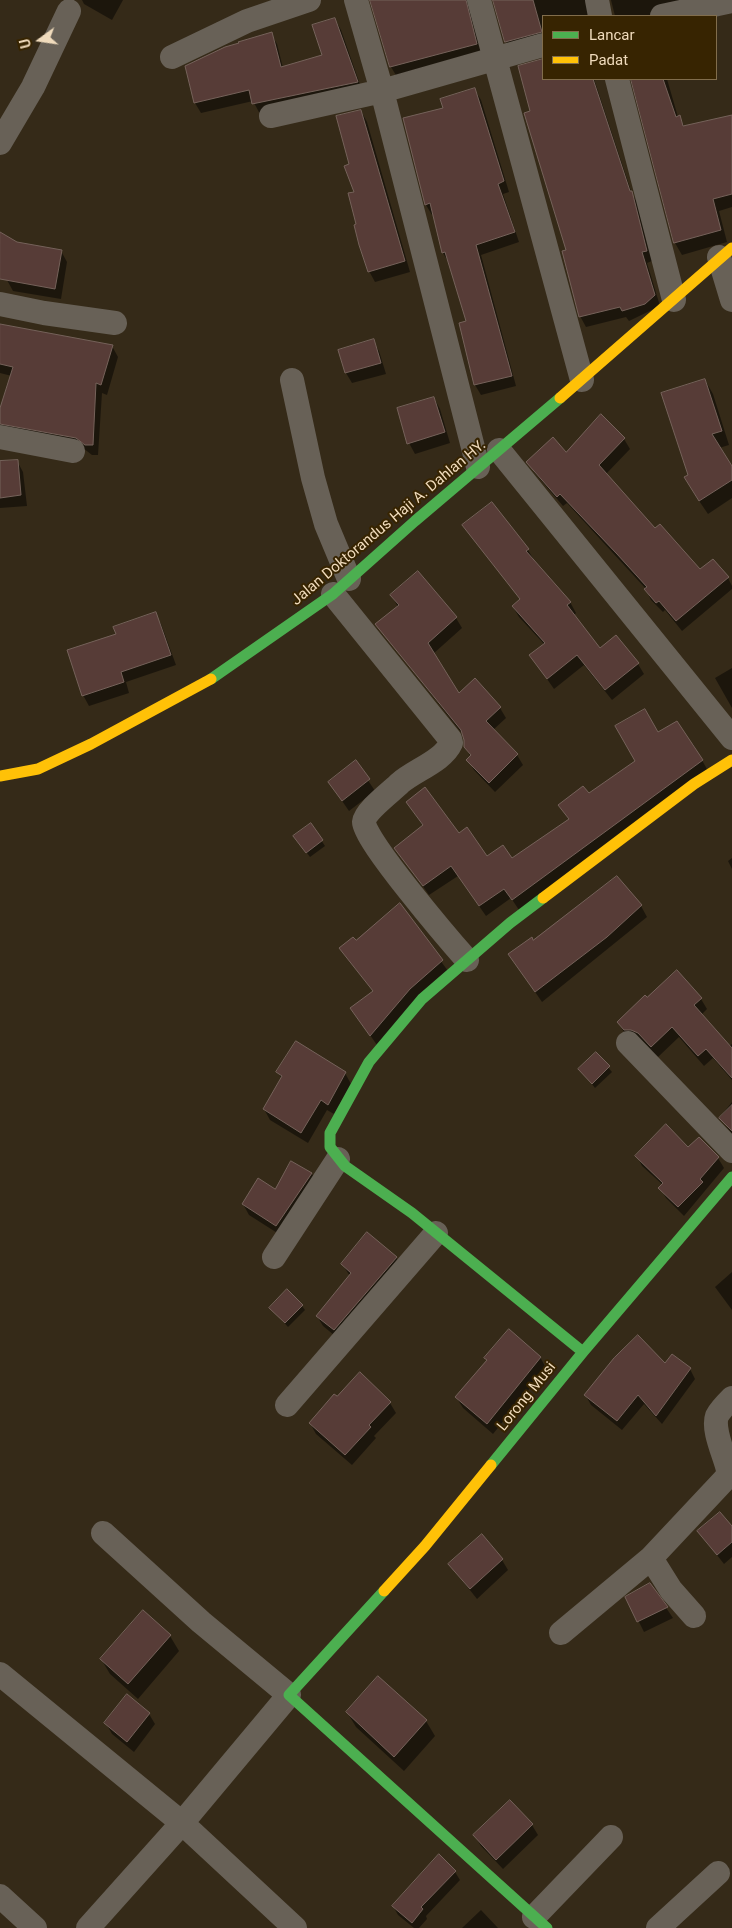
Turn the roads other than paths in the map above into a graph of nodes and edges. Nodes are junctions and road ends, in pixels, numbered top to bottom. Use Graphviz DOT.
graph roads {
  1 [pos="309,0"];
  2 [pos="356,0"];
  3 [pos="479,0"];
  4 [pos="597,0"];
  5 [pos="732,1"];
  6 [pos="69,11"];
  7 [pos="600,15"];
  8 [pos="667,15"];
  9 [pos="542,45"];
  10 [pos="172,57"];
  11 [pos="495,57"];
  12 [pos="616,80"];
  13 [pos="382,91"];
  14 [pos="271,116"];
  15 [pos="0,143"];
  16 [pos="726,252"];
  17 [pos="674,300"];
  18 [pos="732,300"];
  19 [pos="0,304"];
  20 [pos="115,323"];
  21 [pos="292,380"];
  22 [pos="582,380"];
  23 [pos="0,437"];
  24 [pos="499,450"];
  25 [pos="73,451"];
  26 [pos="478,467"];
  27 [pos="341,586"];
  28 [pos="732,738"];
  29 [pos="732,760"];
  30 [pos="0,776"];
  31 [pos="467,960"];
  32 [pos="628,1043"];
  33 [pos="732,1151"];
  34 [pos="338,1159"];
  35 [pos="732,1177"];
  36 [pos="436,1233"];
  37 [pos="274,1257"];
  38 [pos="583,1352"];
  39 [pos="732,1398"];
  40 [pos="287,1405"];
  41 [pos="103,1532"];
  42 [pos="651,1558"];
  43 [pos="694,1616"];
  44 [pos="561,1633"];
  45 [pos="0,1674"];
  46 [pos="289,1695"];
  47 [pos="182,1823"];
  48 [pos="611,1837"];
  49 [pos="718,1874"];
  50 [pos="0,1896"];
  51 [pos="541,1922"];
  52 [pos="34,1928"];
  53 [pos="88,1928"];
  54 [pos="295,1928"];
  55 [pos="658,1928"];
  1 -- 10 [label="street"];
  2 -- 13 [label="street"];
  3 -- 11 [label="street"];
  4 -- 7 [label="street"];
  5 -- 8 [label="street"];
  6 -- 15 [label="street"];
  9 -- 11 [label="street"];
  11 -- 13 [label="street"];
  11 -- 22 [label="street"];
  12 -- 17 [label="street"];
  13 -- 14 [label="street"];
  13 -- 26 [label="street"];
  16 -- 17 [label="street, Jalan Doktorandus Haji A. Dahlan HY."];
  16 -- 18 [label="street"];
  17 -- 22 [label="street, Jalan Doktorandus Haji A. Dahlan HY."];
  19 -- 20 [label="street"];
  21 -- 27 [label="street"];
  22 -- 24 [label="street, Jalan Doktorandus Haji A. Dahlan HY."];
  23 -- 25 [label="street"];
  24 -- 26 [label="street, Jalan Doktorandus Haji A. Dahlan HY."];
  24 -- 28 [label="street"];
  26 -- 27 [label="street, Jalan Doktorandus Haji A. Dahlan HY."];
  27 -- 30 [label="street, Jalan Doktorandus Haji A. Dahlan HY."];
  27 -- 31 [label="street"];
  29 -- 31 [label="street"];
  31 -- 34 [label="street"];
  32 -- 33 [label="street"];
  34 -- 36 [label="street"];
  34 -- 37 [label="street"];
  35 -- 38 [label="street, Lorong Musi"];
  36 -- 38 [label="street"];
  36 -- 40 [label="street"];
  38 -- 46 [label="street, Lorong Musi"];
  39 -- 42 [label="street"];
  41 -- 46 [label="street"];
  42 -- 43 [label="street"];
  42 -- 44 [label="street"];
  45 -- 47 [label="street"];
  46 -- 47 [label="street"];
  46 -- 51 [label="street"];
  47 -- 53 [label="street"];
  47 -- 54 [label="street"];
  48 -- 51 [label="street"];
  49 -- 55 [label="street"];
  50 -- 52 [label="street"];
}
